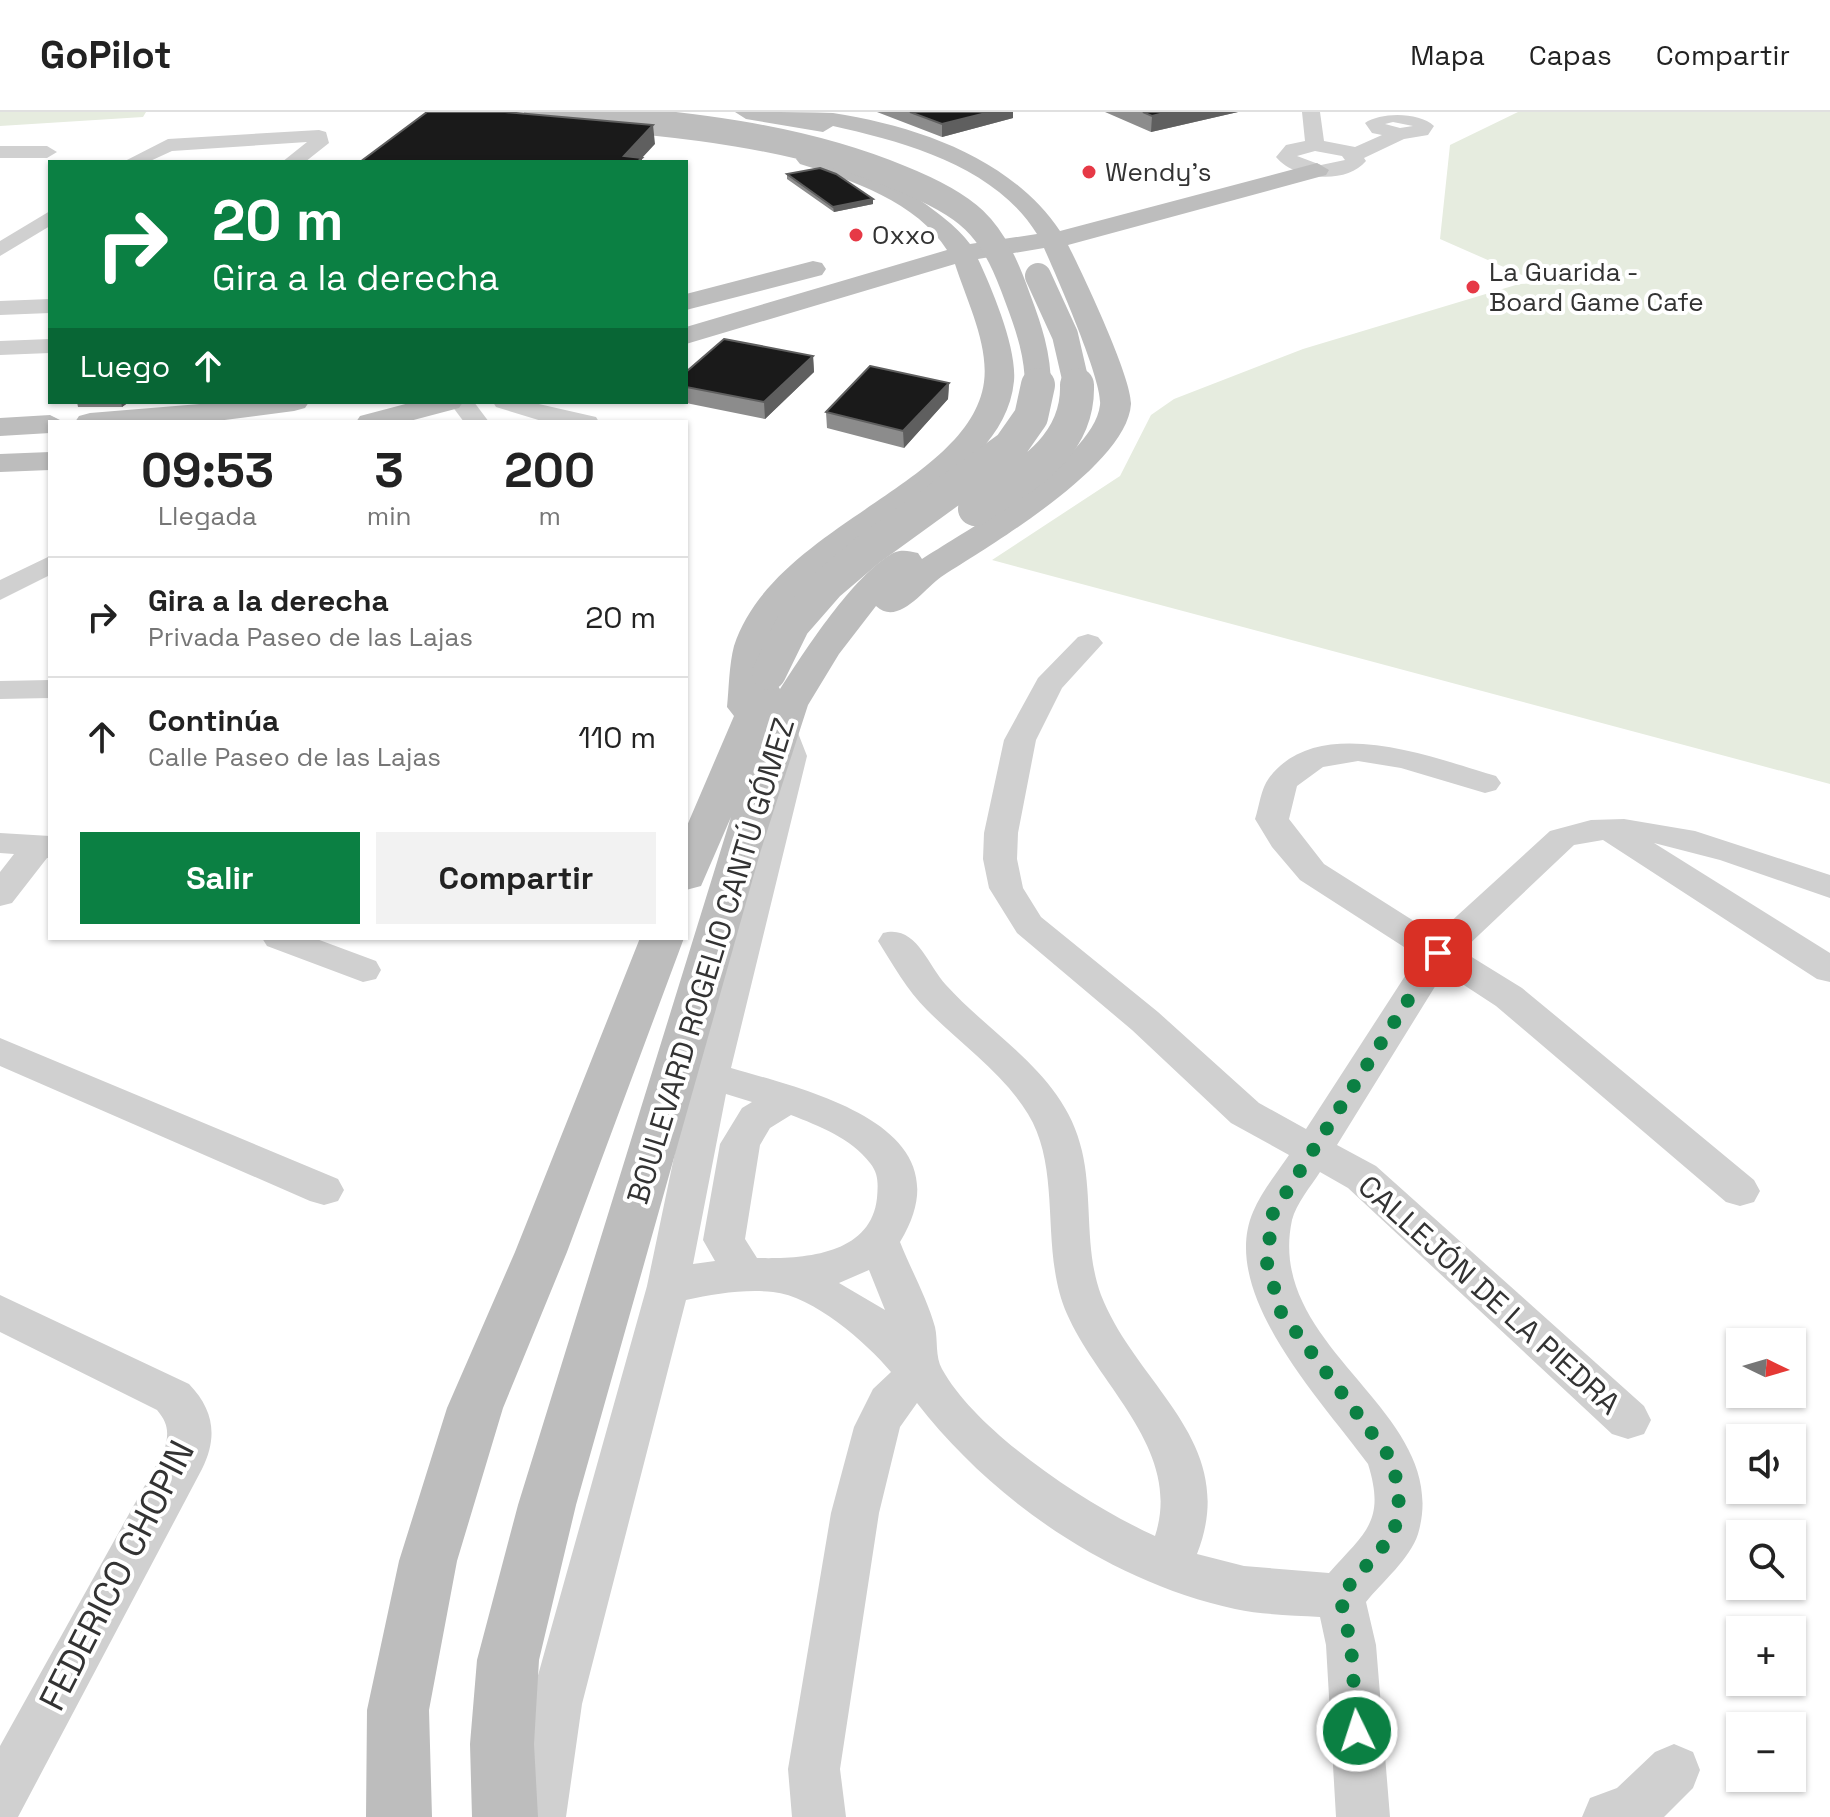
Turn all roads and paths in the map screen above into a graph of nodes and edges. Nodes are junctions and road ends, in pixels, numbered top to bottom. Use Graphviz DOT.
graph roads {
  1 [pos="650,112"];
  2 [pos="746,112"];
  3 [pos="793,112"];
  4 [pos="1311,112"];
  5 [pos="1446,112"];
  6 [pos="529,116"];
  7 [pos="1410,122"];
  8 [pos="1346,151"];
  9 [pos="0,152"];
  10 [pos="47,152"];
  11 [pos="1286,154"];
  12 [pos="1316,158"];
  13 [pos="137,160"];
  14 [pos="295,160"];
  15 [pos="1213,172"];
  16 [pos="1000,184"];
  17 [pos="904,199"];
  18 [pos="48,218"];
  19 [pos="1054,219"];
  20 [pos="956,244"];
  21 [pos="0,250"];
  22 [pos="831,264"];
  23 [pos="884,264"];
  24 [pos="1070,279"];
  25 [pos="976,289"];
  26 [pos="688,301"];
  27 [pos="48,306"];
  28 [pos="0,308"];
  29 [pos="694,331"];
  30 [pos="48,346"];
  31 [pos="0,348"];
  32 [pos="283,404"];
  33 [pos="440,404"];
  34 [pos="463,404"];
  35 [pos="511,404"];
  36 [pos="125,420"];
  37 [pos="234,420"];
  38 [pos="379,420"];
  39 [pos="475,420"];
  40 [pos="576,420"];
  41 [pos="48,424"];
  42 [pos="0,427"];
  43 [pos="48,461"];
  44 [pos="0,463"];
  45 [pos="48,565"];
  46 [pos="0,591"];
  47 [pos="1088,643"];
  48 [pos="48,689"];
  49 [pos="0,690"];
  50 [pos="772,708"];
  51 [pos="1485,783"];
  52 [pos="1604,826"];
  53 [pos="0,843"];
  54 [pos="45,846"];
  55 [pos="688,873"];
  56 [pos="1830,887"];
  57 [pos="0,895"];
  58 [pos="285,940"];
  59 [pos="661,940"];
  60 [pos="896,941"];
  61 [pos="1438,953"];
  62 [pos="363,970"];
  63 [pos="1830,970"];
  64 [pos="0,1051"];
  65 [pos="710,1076"];
  66 [pos="785,1100"];
  67 [pos="1314,1150"];
  68 [pos="324,1190"];
  69 [pos="1740,1191"];
  70 [pos="879,1241"];
  71 [pos="765,1276"];
  72 [pos="668,1286"];
  73 [pos="0,1312"];
  74 [pos="919,1373"];
  75 [pos="1628,1420"];
  76 [pos="1168,1564"];
  77 [pos="1340,1596"];
  78 [pos="1674,1770"];
  79 [pos="0,1798"];
  80 [pos="399,1817"];
  81 [pos="505,1817"];
  82 [pos="539,1817"];
  83 [pos="819,1817"];
  84 [pos="1363,1817"];
  85 [pos="1609,1817"];
  1 -- 50 [label="street, BOULEVARD ROGELIO CANTÚ GÓMEZ, bridge"];
  2 -- 17 [label="street"];
  3 -- 16 [label="street"];
  4 -- 12 [label="street"];
  5 -- 7 [label="street"];
  6 -- 17 [label="street"];
  6 -- 50 [label="street, BOULEVARD ROGELIO CANTÚ GÓMEZ, bridge"];
  7 -- 8 [label="street"];
  7 -- 8 [label="street"];
  8 -- 12 [label="street"];
  9 -- 10 [label="street"];
  11 -- 12 [label="street"];
  11 -- 15 [label="street"];
  12 -- 19 [label="street"];
  13 -- 14 [label="street"];
  16 -- 17 [label="street"];
  16 -- 19 [label="street"];
  17 -- 20 [label="street"];
  18 -- 21 [label="street"];
  19 -- 20 [label="street"];
  19 -- 24 [label="street"];
  20 -- 23 [label="street"];
  20 -- 25 [label="street"];
  22 -- 26 [label="street"];
  23 -- 25 [label="street"];
  23 -- 29 [label="street"];
  24 -- 25 [label="street"];
  24 -- 50 [label="street"];
  25 -- 50 [label="street"];
  27 -- 28 [label="street"];
  30 -- 31 [label="street"];
  32 -- 36 [label="street"];
  32 -- 37 [label="street"];
  33 -- 38 [label="street"];
  34 -- 39 [label="street"];
  35 -- 40 [label="street"];
  41 -- 42 [label="street"];
  43 -- 44 [label="street"];
  45 -- 46 [label="street"];
  47 -- 67 [label="street, CALLEJÓN DE LA PIEDRA"];
  48 -- 49 [label="street"];
  50 -- 55 [label="street, BOULEVARD ROGELIO CANTÚ GÓMEZ"];
  50 -- 65 [label="street"];
  50 -- 81 [label="street, BOULEVARD ROGELIO CANTÚ GÓMEZ"];
  51 -- 61 [label="street"];
  52 -- 56 [label="street"];
  52 -- 61 [label="street"];
  52 -- 63 [label="street"];
  53 -- 54 [label="street"];
  54 -- 57 [label="street"];
  58 -- 62 [label="street"];
  59 -- 80 [label="street, BOULEVARD ROGELIO CANTÚ GÓMEZ"];
  60 -- 76 [label="street"];
  61 -- 67 [label="street"];
  61 -- 69 [label="street"];
  64 -- 68 [label="street"];
  65 -- 66 [label="street"];
  65 -- 72 [label="street"];
  66 -- 70 [label="street"];
  66 -- 71 [label="street"];
  67 -- 75 [label="street, CALLEJÓN DE LA PIEDRA"];
  67 -- 77 [label="street"];
  70 -- 71 [label="street"];
  70 -- 74 [label="street"];
  71 -- 72 [label="street"];
  71 -- 74 [label="street"];
  72 -- 82 [label="street"];
  73 -- 79 [label="street, FEDERICO CHOPIN"];
  74 -- 76 [label="street"];
  74 -- 83 [label="street"];
  76 -- 77 [label="street"];
  77 -- 84 [label="street"];
  78 -- 85 [label="street"];
}
